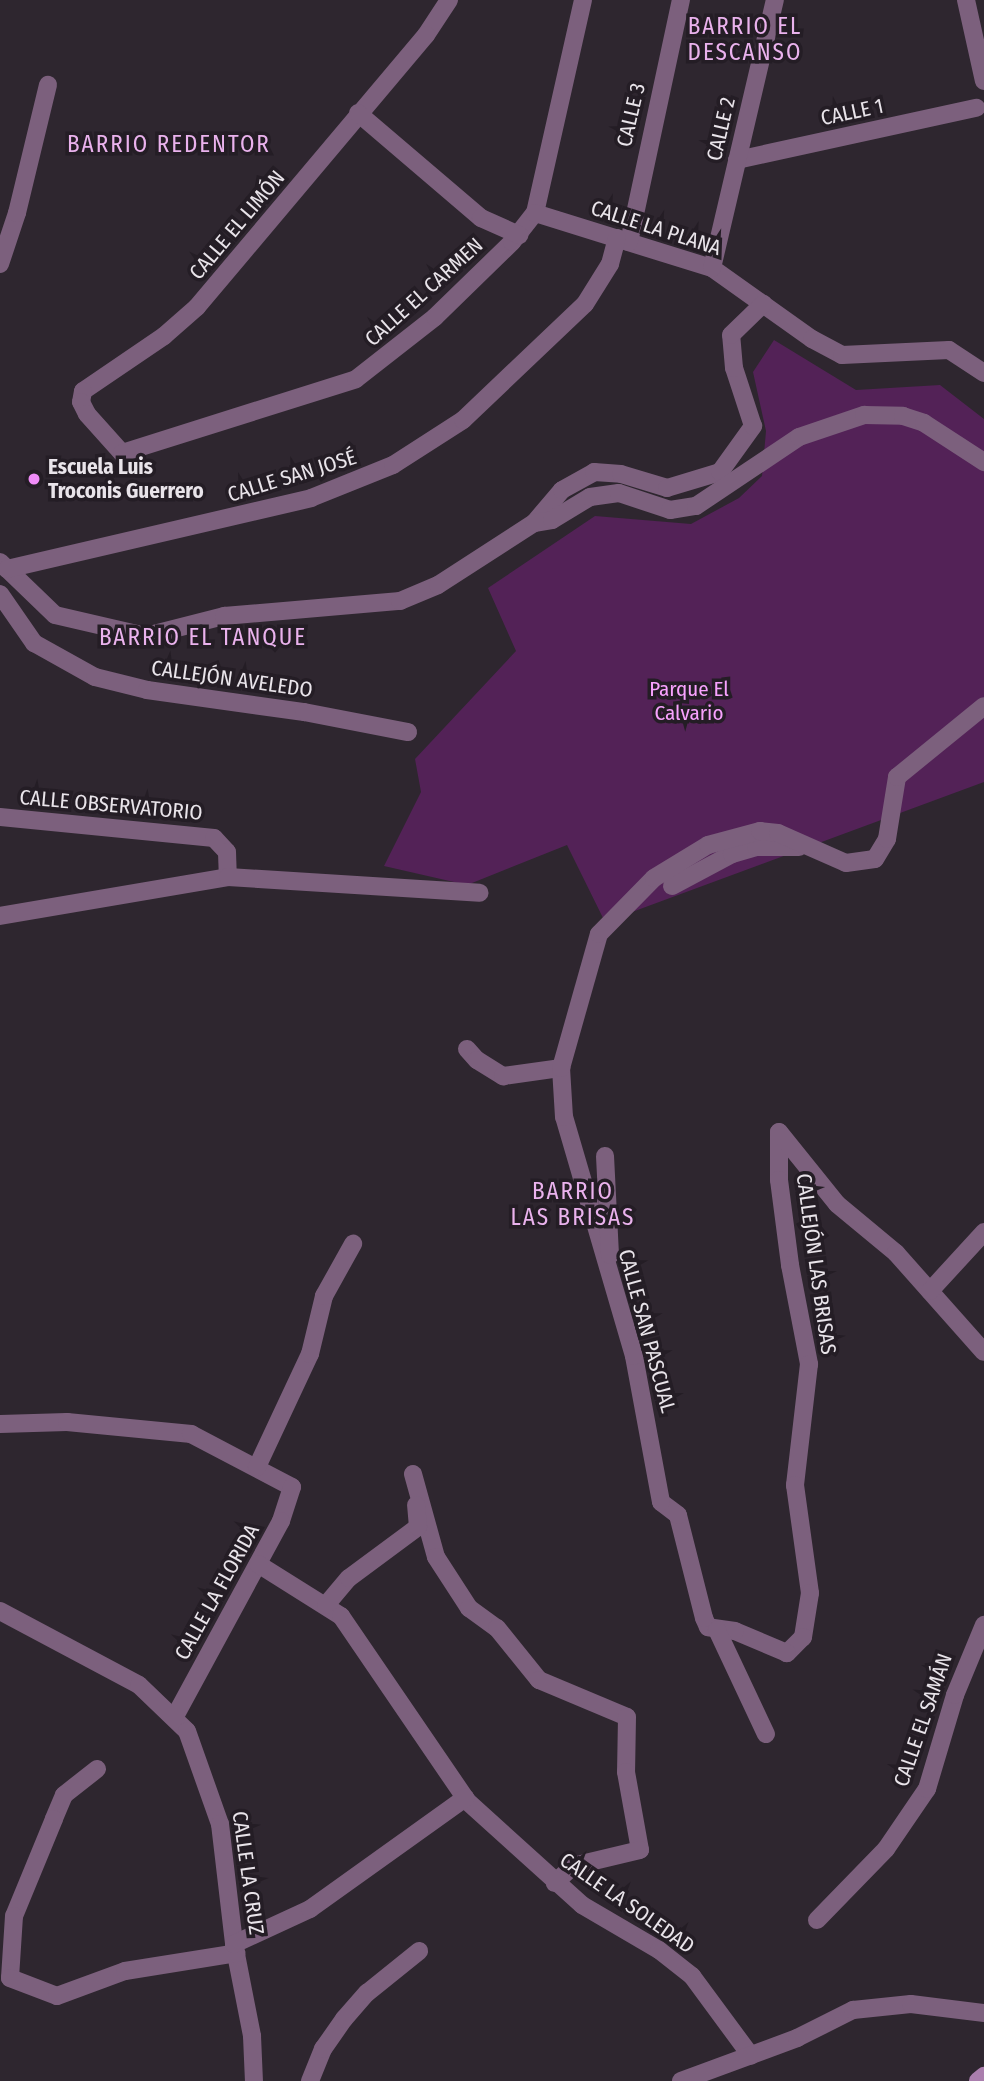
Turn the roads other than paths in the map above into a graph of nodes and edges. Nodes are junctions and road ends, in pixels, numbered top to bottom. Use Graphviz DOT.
graph roads {
  1 [pos="450,0"];
  2 [pos="583,0"];
  3 [pos="681,0"];
  4 [pos="775,0"];
  5 [pos="966,0"];
  6 [pos="984,80"];
  7 [pos="48,85"];
  8 [pos="976,108"];
  9 [pos="358,113"];
  10 [pos="737,160"];
  11 [pos="535,214"];
  12 [pos="519,235"];
  13 [pos="623,240"];
  14 [pos="0,264"];
  15 [pos="712,268"];
  16 [pos="763,304"];
  17 [pos="984,373"];
  18 [pos="122,453"];
  19 [pos="984,462"];
  20 [pos="534,523"];
  21 [pos="4,565"];
  22 [pos="0,594"];
  23 [pos="984,706"];
  24 [pos="408,732"];
  25 [pos="0,817"];
  26 [pos="810,848"];
  27 [pos="228,877"];
  28 [pos="672,886"];
  29 [pos="479,893"];
  30 [pos="0,916"];
  31 [pos="467,1049"];
  32 [pos="561,1068"];
  33 [pos="605,1156"];
  34 [pos="984,1232"];
  35 [pos="353,1244"];
  36 [pos="610,1273"];
  37 [pos="930,1291"];
  38 [pos="984,1352"];
  39 [pos="0,1424"];
  40 [pos="257,1467"];
  41 [pos="258,1564"];
  42 [pos="326,1605"];
  43 [pos="0,1611"];
  44 [pos="984,1625"];
  45 [pos="717,1630"];
  46 [pos="175,1716"];
  47 [pos="766,1734"];
  48 [pos="97,1769"];
  49 [pos="465,1798"];
  50 [pos="555,1883"];
  51 [pos="817,1920"];
  52 [pos="235,1948"];
  53 [pos="419,1951"];
  54 [pos="984,2013"];
  55 [pos="751,2056"];
  56 [pos="984,2076"];
  57 [pos="254,2081"];
  58 [pos="310,2081"];
  59 [pos="681,2081"];
  60 [pos="978,2081"];
  1 -- 9 [label="street, CALLE EL LIMÓN"];
  2 -- 11 [label="street, CALLE EL CARMEN"];
  3 -- 13 [label="street, CALLE 3"];
  4 -- 10 [label="street, CALLE 2"];
  5 -- 6 [label="street"];
  7 -- 14 [label="street"];
  8 -- 10 [label="street, CALLE 1"];
  9 -- 12 [label="street"];
  9 -- 18 [label="street, CALLE EL LIMÓN"];
  10 -- 15 [label="street, CALLE 2"];
  11 -- 12 [label="street, CALLE EL CARMEN"];
  11 -- 13 [label="street, CALLE LA PLANA"];
  12 -- 18 [label="street, CALLE EL CARMEN"];
  13 -- 15 [label="street, CALLE LA PLANA"];
  13 -- 21 [label="street, CALLE SAN JOSÉ"];
  15 -- 16 [label="street, CALLE LA PLANA"];
  16 -- 17 [label="street, CALLE LA PLANA"];
  16 -- 20 [label="street"];
  19 -- 20 [label="street"];
  20 -- 21 [label="street"];
  22 -- 24 [label="street, CALLEJÓN AVELEDO"];
  23 -- 26 [label="street, CALLE SAN PASCUAL"];
  25 -- 27 [label="street, CALLE OBSERVATORIO"];
  26 -- 28 [label="street"];
  26 -- 32 [label="street, CALLE SAN PASCUAL"];
  27 -- 29 [label="street"];
  27 -- 30 [label="street"];
  31 -- 32 [label="street"];
  32 -- 36 [label="street, CALLE SAN PASCUAL"];
  33 -- 36 [label="street"];
  34 -- 37 [label="street"];
  35 -- 40 [label="street"];
  36 -- 45 [label="street, CALLE SAN PASCUAL"];
  37 -- 38 [label="street"];
  37 -- 45 [label="street, CALLEJÓN LAS BRISAS"];
  39 -- 40 [label="street"];
  40 -- 41 [label="street, CALLE LA FLORIDA"];
  41 -- 42 [label="street, CALLE LA SOLEDAD"];
  41 -- 46 [label="street, CALLE LA FLORIDA"];
  42 -- 49 [label="street, CALLE LA SOLEDAD"];
  42 -- 50 [label="street"];
  43 -- 46 [label="street, CALLE LA CRUZ"];
  44 -- 51 [label="street, CALLE EL SAMÁN"];
  45 -- 47 [label="street, CALLE SAN PASCUAL"];
  46 -- 52 [label="street, CALLE LA CRUZ"];
  48 -- 52 [label="street"];
  49 -- 50 [label="street, CALLE LA SOLEDAD"];
  49 -- 52 [label="street"];
  50 -- 55 [label="street, CALLE LA SOLEDAD"];
  52 -- 57 [label="street, CALLE LA CRUZ"];
  53 -- 58 [label="street"];
  54 -- 55 [label="street"];
  55 -- 59 [label="street"];
  56 -- 60 [label="main road"];
}
